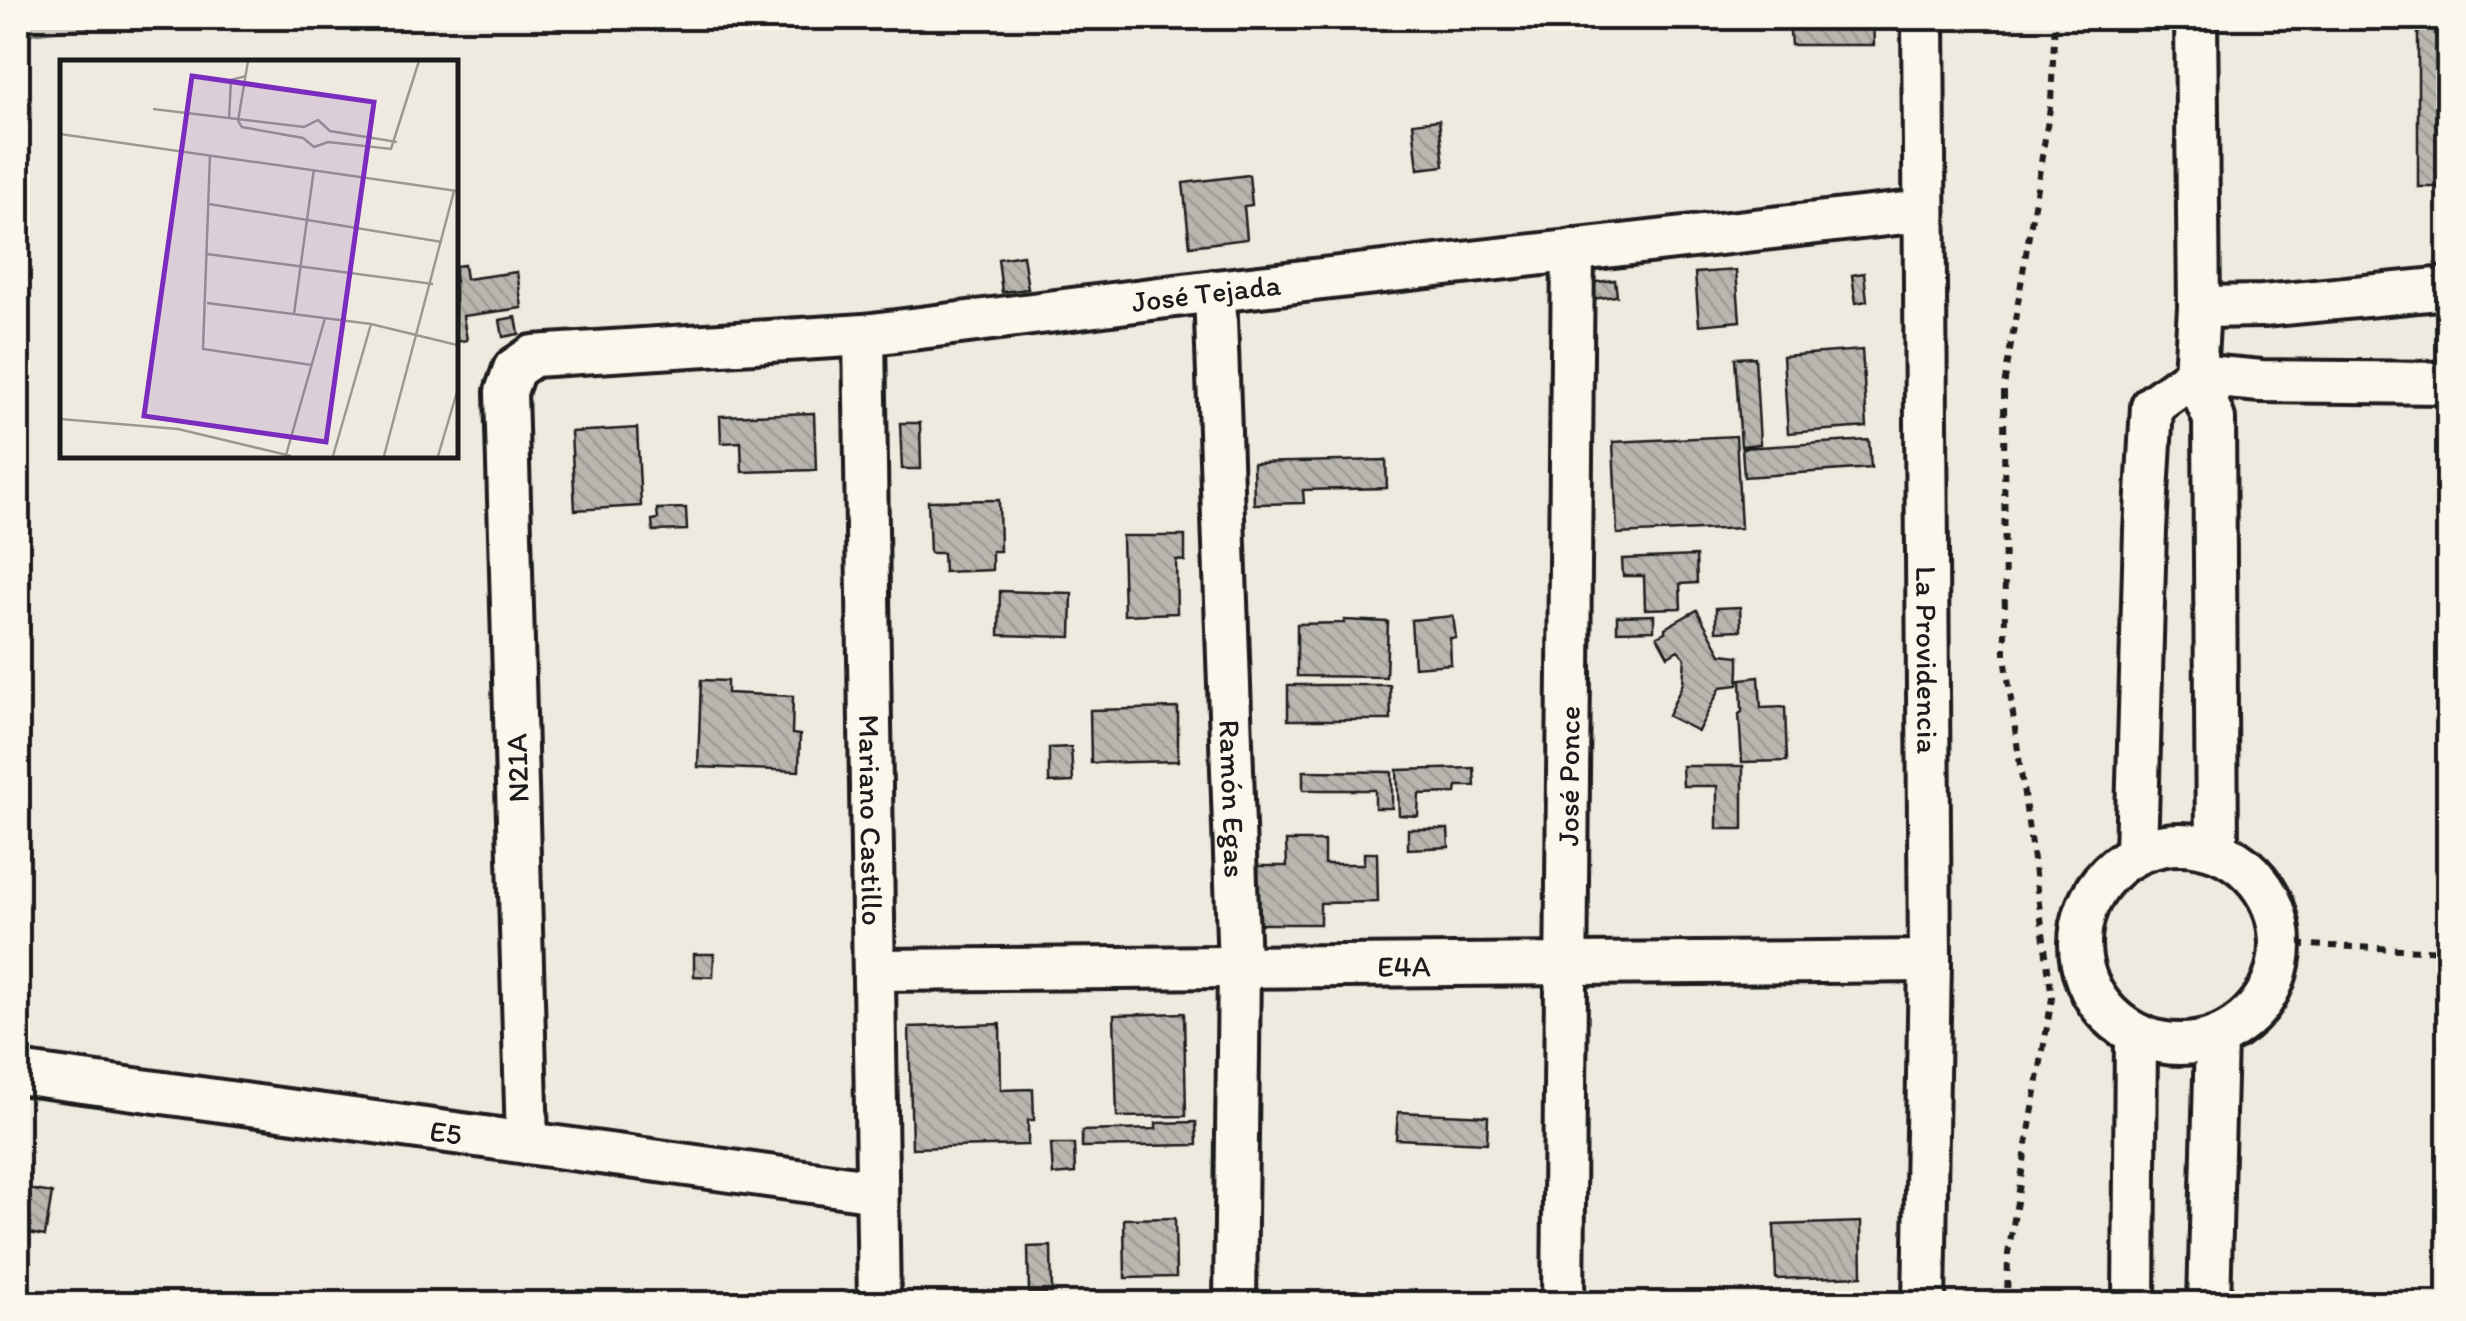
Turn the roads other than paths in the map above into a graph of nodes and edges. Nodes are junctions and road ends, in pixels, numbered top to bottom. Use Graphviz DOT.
graph roads {
  1 [pos="1923,18"];
  2 [pos="2196,18"];
  3 [pos="1923,211"];
  4 [pos="1573,250"];
  5 [pos="2448,288"];
  6 [pos="1215,291"];
  7 [pos="2199,307"];
  8 [pos="864,334"];
  9 [pos="2195,375"];
  10 [pos="2448,383"];
  11 [pos="506,392"];
  12 [pos="2217,849"];
  13 [pos="2136,853"];
  14 [pos="1930,961"];
  15 [pos="1569,964"];
  16 [pos="1239,967"];
  17 [pos="876,970"];
  18 [pos="2136,1035"];
  19 [pos="2216,1039"];
  20 [pos="18,1073"];
  21 [pos="527,1143"];
  22 [pos="877,1192"];
  23 [pos="879,1304"];
  24 [pos="1235,1304"];
  25 [pos="1563,1304"];
  26 [pos="1924,1304"];
  27 [pos="2134,1304"];
  28 [pos="2208,1304"];
  1 -- 3 [label="street, La Providencia"];
  2 -- 7 [label="street"];
  3 -- 4 [label="street, José Tejada"];
  3 -- 14 [label="street, La Providencia"];
  4 -- 6 [label="street, José Tejada"];
  4 -- 15 [label="street, José Ponce"];
  5 -- 7 [label="street"];
  6 -- 8 [label="street, José Tejada"];
  6 -- 16 [label="street, Ramón Egas"];
  7 -- 9 [label="street"];
  8 -- 11 [label="street, José Tejada"];
  8 -- 17 [label="street, Mariano Castillo"];
  9 -- 10 [label="street"];
  9 -- 12 [label="street"];
  9 -- 13 [label="street"];
  11 -- 21 [label="street, N21A"];
  12 -- 13 [label="street"];
  12 -- 19 [label="street"];
  13 -- 18 [label="street"];
  14 -- 15 [label="street, E4A"];
  14 -- 26 [label="street, La Providencia"];
  15 -- 16 [label="street, E4A"];
  15 -- 25 [label="street, José Ponce"];
  16 -- 17 [label="street, E4A"];
  16 -- 24 [label="street, Ramón Egas"];
  17 -- 22 [label="street, Mariano Castillo"];
  18 -- 19 [label="street"];
  18 -- 27 [label="street"];
  19 -- 28 [label="street"];
  20 -- 21 [label="street, E5"];
  21 -- 22 [label="street, E5"];
  22 -- 23 [label="street, Mariano Castillo"];
}
